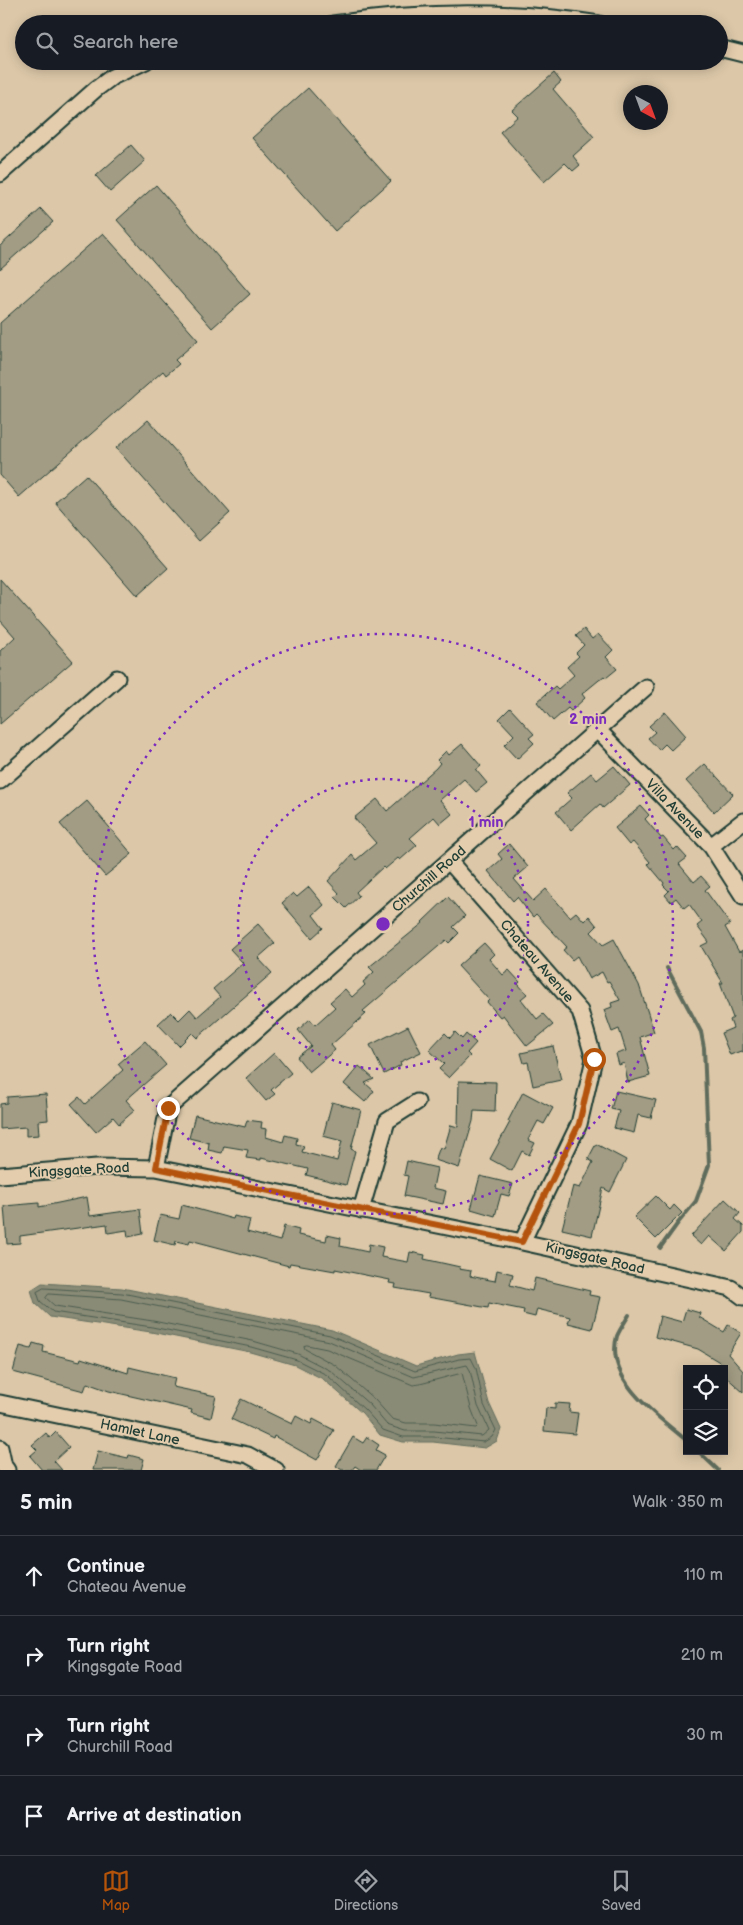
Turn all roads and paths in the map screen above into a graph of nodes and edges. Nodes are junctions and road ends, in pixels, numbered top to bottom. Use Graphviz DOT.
graph roads {
  1 [pos="430,15"];
  2 [pos="478,15"];
  3 [pos="728,50"];
  4 [pos="743,54"];
  5 [pos="127,70"];
  6 [pos="0,174"];
  7 [pos="117,678"];
  8 [pos="646,687"];
  9 [pos="598,730"];
  10 [pos="0,781"];
  11 [pos="743,821"];
  12 [pos="711,846"];
  13 [pos="449,861"];
  14 [pos="743,896"];
  15 [pos="416,1102"];
  16 [pos="156,1168"];
  17 [pos="0,1175"];
  18 [pos="361,1210"];
  19 [pos="522,1242"];
  20 [pos="743,1297"];
  21 [pos="0,1403"];
  22 [pos="0,1448"];
  23 [pos="7,1470"];
  24 [pos="276,1470"];
  1 -- 2 [label="street"];
  3 -- 4 [label="street"];
  5 -- 6 [label="street"];
  7 -- 10 [label="street"];
  8 -- 9 [label="street, Churchill Road"];
  9 -- 12 [label="street, Villa Avenue"];
  9 -- 13 [label="street, Churchill Road"];
  11 -- 12 [label="street"];
  12 -- 14 [label="street, Villa Avenue"];
  13 -- 16 [label="street, Churchill Road"];
  13 -- 19 [label="street, Chateau Avenue"];
  15 -- 18 [label="street"];
  16 -- 17 [label="street, Kingsgate Road"];
  16 -- 18 [label="street, Kingsgate Road"];
  18 -- 19 [label="street, Kingsgate Road"];
  19 -- 20 [label="street, Kingsgate Road"];
  21 -- 24 [label="street, Hamlet Lane"];
  22 -- 23 [label="street"];
}
